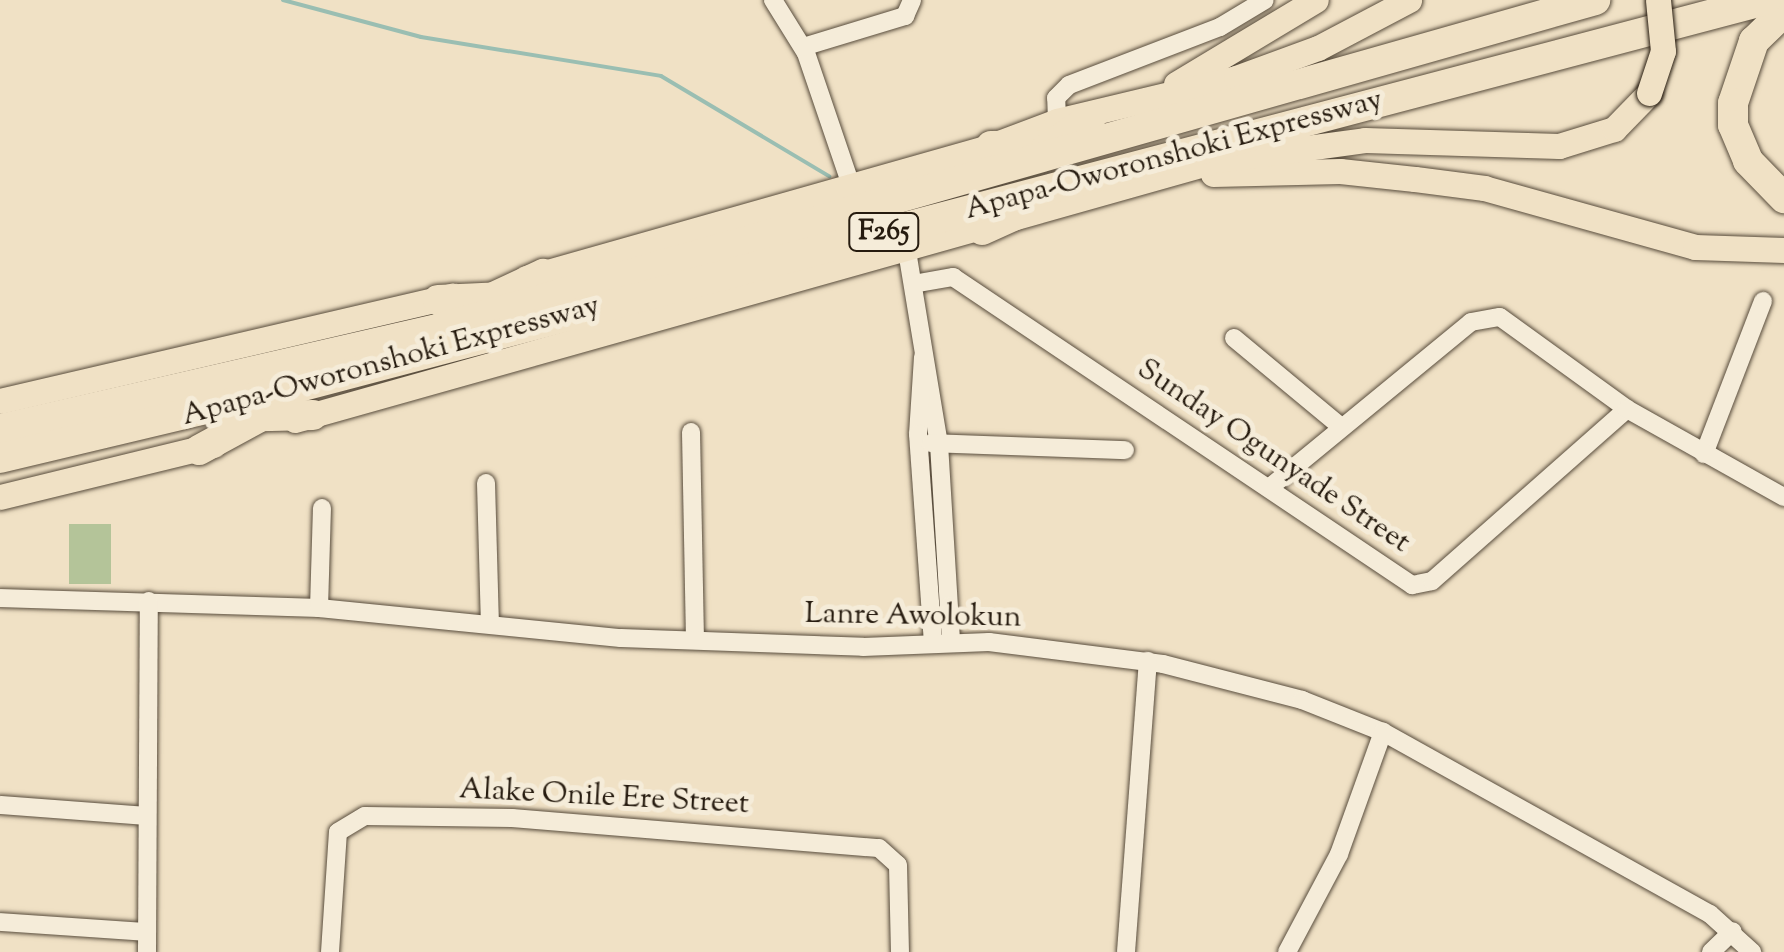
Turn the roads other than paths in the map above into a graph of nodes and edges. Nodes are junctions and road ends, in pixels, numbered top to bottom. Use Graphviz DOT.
graph roads {
  1 [pos="773,0"];
  2 [pos="912,0"];
  3 [pos="1265,0"];
  4 [pos="1316,0"];
  5 [pos="1409,0"];
  6 [pos="1595,0"];
  7 [pos="1658,0"];
  8 [pos="1766,0"];
  9 [pos="1784,12"];
  10 [pos="804,47"];
  11 [pos="1140,102"];
  12 [pos="1098,130"];
  13 [pos="1055,133"];
  14 [pos="998,158"];
  15 [pos="1178,176"];
  16 [pos="1115,182"];
  17 [pos="851,185"];
  18 [pos="1784,198"];
  19 [pos="978,219"];
  20 [pos="1784,250"];
  21 [pos="907,251"];
  22 [pos="913,284"];
  23 [pos="548,285"];
  24 [pos="1762,300"];
  25 [pos="439,314"];
  26 [pos="1234,338"];
  27 [pos="923,357"];
  28 [pos="308,400"];
  29 [pos="0,401"];
  30 [pos="1627,409"];
  31 [pos="191,415"];
  32 [pos="258,418"];
  33 [pos="1340,426"];
  34 [pos="0,429"];
  35 [pos="691,432"];
  36 [pos="918,443"];
  37 [pos="939,444"];
  38 [pos="199,450"];
  39 [pos="1125,450"];
  40 [pos="1704,454"];
  41 [pos="0,458"];
  42 [pos="486,483"];
  43 [pos="1269,488"];
  44 [pos="0,496"];
  45 [pos="1784,497"];
  46 [pos="322,508"];
  47 [pos="0,598"];
  48 [pos="149,602"];
  49 [pos="318,608"];
  50 [pos="490,624"];
  51 [pos="695,639"];
  52 [pos="942,642"];
  53 [pos="1148,662"];
  54 [pos="1384,732"];
  55 [pos="0,805"];
  56 [pos="146,816"];
  57 [pos="0,922"];
  58 [pos="1733,930"];
  59 [pos="147,932"];
  60 [pos="147,952"];
  61 [pos="330,952"];
  62 [pos="900,952"];
  63 [pos="1126,952"];
  64 [pos="1287,952"];
  65 [pos="1711,952"];
  66 [pos="1752,952"];
  1 -- 10 [label="street"];
  2 -- 10 [label="street"];
  3 -- 13 [label="street"];
  4 -- 11 [label="main road"];
  5 -- 11 [label="main road"];
  6 -- 12 [label="highway, Apapa-Oworonshoki Expressway / F265"];
  7 -- 15 [label="main road, bridge"];
  8 -- 16 [label="highway, Apapa-Oworonshoki Expressway / F265"];
  9 -- 18 [label="highway"];
  10 -- 17 [label="street"];
  11 -- 12 [label="main road, Apapa-Oworonshoki Expressway"];
  12 -- 13 [label="highway"];
  12 -- 14 [label="highway, Apapa-Oworonshoki Expressway / F265"];
  13 -- 14 [label="highway"];
  14 -- 17 [label="main road, Apapa-Oworonshoki Expressway"];
  14 -- 23 [label="highway, Apapa-Oworonshoki Expressway / F265"];
  15 -- 16 [label="main road, Apapa-Oworonshoki Expressway"];
  15 -- 20 [label="main road"];
  16 -- 19 [label="highway, Apapa-Oworonshoki Expressway / F265"];
  16 -- 19 [label="highway"];
  17 -- 23 [label="main road, Apapa-Oworonshoki Expressway"];
  19 -- 21 [label="main road, Apapa-Oworonshoki Expressway"];
  19 -- 28 [label="highway, Apapa-Oworonshoki Expressway / F265"];
  21 -- 22 [label="street"];
  21 -- 28 [label="main road, Apapa-Oworonshoki Expressway"];
  22 -- 27 [label="street"];
  22 -- 43 [label="street, Sunday Ogunyade Street"];
  23 -- 25 [label="highway, Apapa-Oworonshoki Expressway / F265"];
  23 -- 25 [label="highway"];
  24 -- 40 [label="street"];
  25 -- 29 [label="main road, Apapa-Oworonshoki Expressway"];
  25 -- 34 [label="highway, Apapa-Oworonshoki Expressway / F265"];
  26 -- 33 [label="street"];
  27 -- 36 [label="street"];
  27 -- 37 [label="street"];
  28 -- 31 [label="highway, Apapa-Oworonshoki Expressway / F265"];
  28 -- 32 [label="highway"];
  28 -- 38 [label="main road, Apapa-Oworonshoki Expressway"];
  30 -- 33 [label="street"];
  30 -- 40 [label="street"];
  30 -- 43 [label="street, Sunday Ogunyade Street"];
  31 -- 32 [label="highway"];
  31 -- 41 [label="highway, Apapa-Oworonshoki Expressway / F265"];
  32 -- 38 [label="highway"];
  33 -- 43 [label="street"];
  35 -- 51 [label="street"];
  36 -- 37 [label="street"];
  36 -- 52 [label="street"];
  37 -- 39 [label="street"];
  37 -- 52 [label="street"];
  38 -- 44 [label="main road, Apapa-Oworonshoki Expressway"];
  40 -- 45 [label="street"];
  42 -- 50 [label="street"];
  46 -- 49 [label="street"];
  47 -- 48 [label="street, Lanre Awolokun"];
  48 -- 49 [label="street, Lanre Awolokun"];
  48 -- 56 [label="street"];
  49 -- 50 [label="street, Lanre Awolokun"];
  50 -- 51 [label="street, Lanre Awolokun"];
  51 -- 52 [label="street, Lanre Awolokun"];
  52 -- 53 [label="street, Lanre Awolokun"];
  53 -- 54 [label="street, Lanre Awolokun"];
  53 -- 63 [label="street"];
  54 -- 58 [label="street, Lanre Awolokun"];
  54 -- 64 [label="street"];
  55 -- 56 [label="street"];
  56 -- 59 [label="street"];
  57 -- 59 [label="street"];
  58 -- 65 [label="street"];
  58 -- 66 [label="street, Lanre Awolokun"];
  59 -- 60 [label="street"];
  61 -- 62 [label="street, Alake Onile Ere Street"];
}
